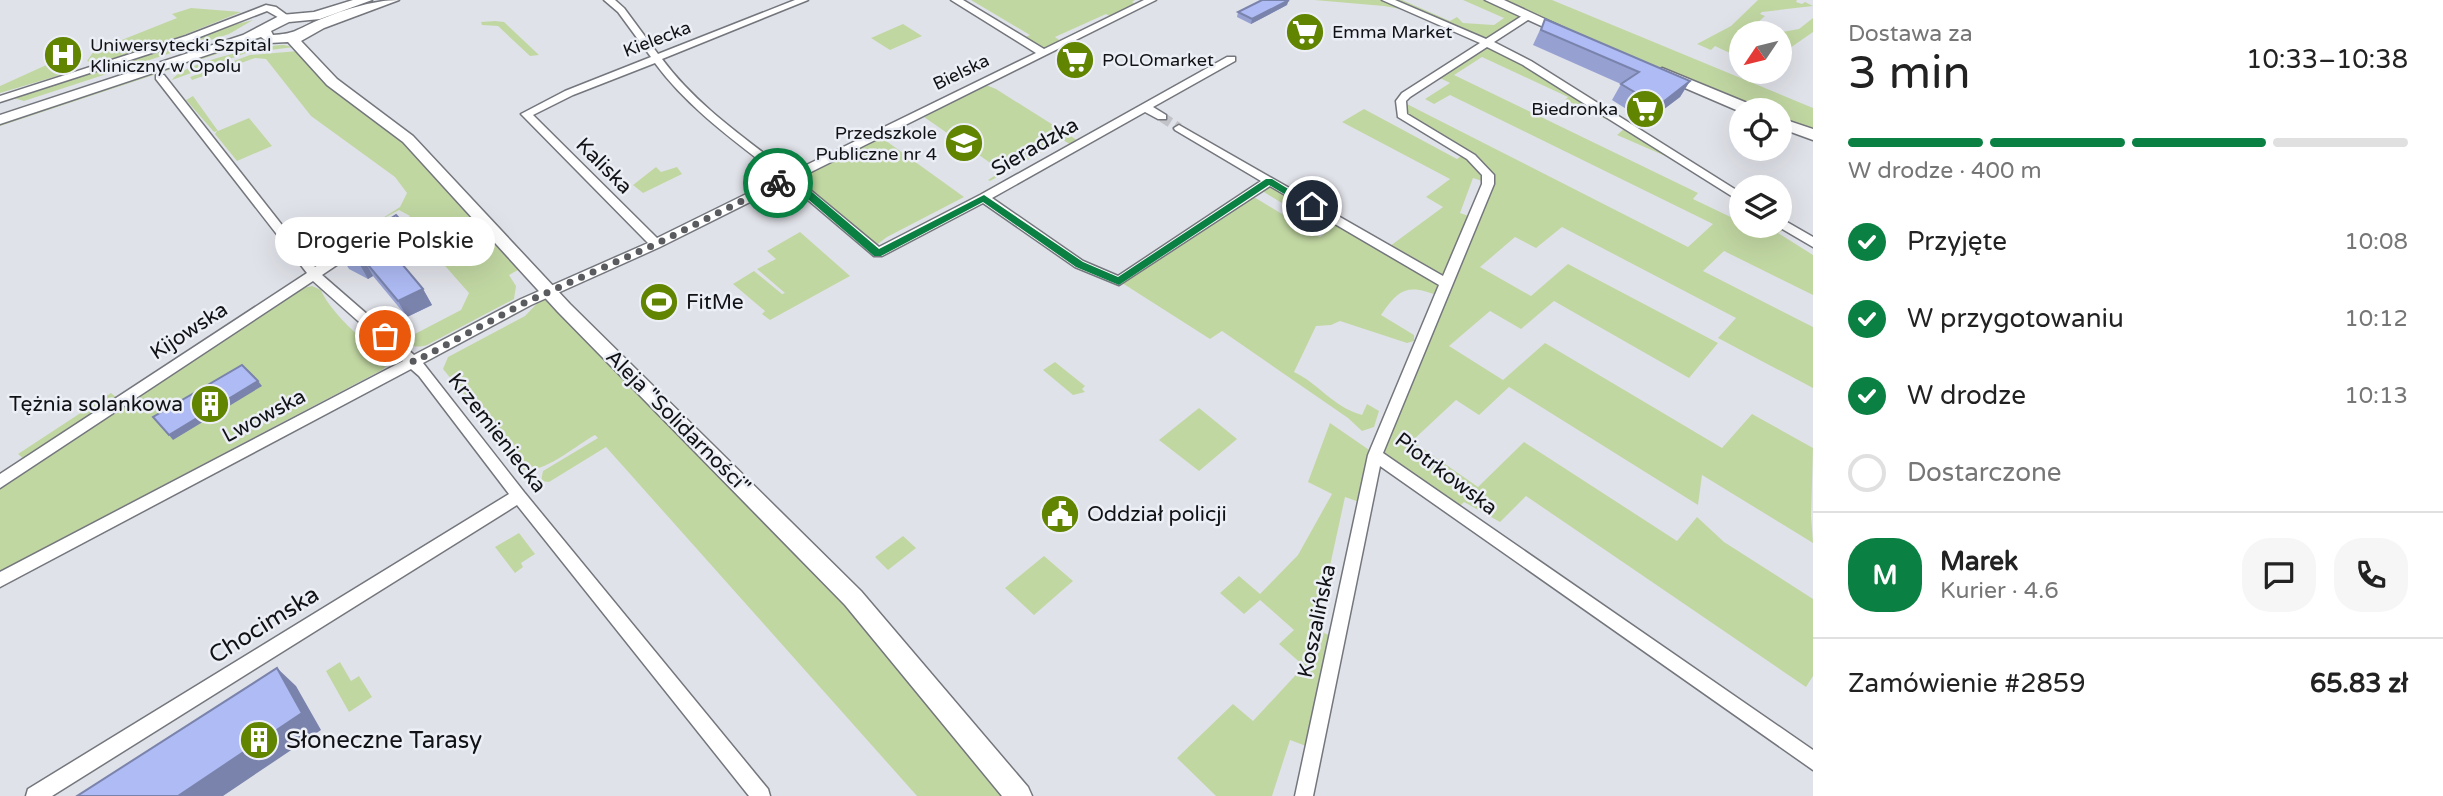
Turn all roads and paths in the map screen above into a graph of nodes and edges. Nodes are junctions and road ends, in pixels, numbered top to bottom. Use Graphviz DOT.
graph roads {
  1 [pos="366,0"];
  2 [pos="393,0"];
  3 [pos="609,0"];
  4 [pos="803,0"];
  5 [pos="956,0"];
  6 [pos="1151,0"];
  7 [pos="1387,0"];
  8 [pos="1492,0"];
  9 [pos="257,11"];
  10 [pos="1528,16"];
  11 [pos="286,18"];
  12 [pos="308,26"];
  13 [pos="270,32"];
  14 [pos="1580,38"];
  15 [pos="292,39"];
  16 [pos="1486,42"];
  17 [pos="1042,52"];
  18 [pos="655,58"];
  19 [pos="1231,59"];
  20 [pos="319,67"];
  21 [pos="1648,67"];
  22 [pos="160,76"];
  23 [pos="0,99"];
  24 [pos="1729,101"];
  25 [pos="1145,107"];
  26 [pos="526,114"];
  27 [pos="1162,117"];
  28 [pos="0,120"];
  29 [pos="1179,128"];
  30 [pos="1792,128"];
  31 [pos="0,130"];
  32 [pos="1813,136"];
  33 [pos="789,177"];
  34 [pos="1269,181"];
  35 [pos="1729,190"];
  36 [pos="984,198"];
  37 [pos="1792,230"];
  38 [pos="368,238"];
  39 [pos="1813,243"];
  40 [pos="656,244"];
  41 [pos="314,274"];
  42 [pos="1447,284"];
  43 [pos="548,292"];
  44 [pos="414,362"];
  45 [pos="1376,455"];
  46 [pos="0,482"];
  47 [pos="519,496"];
  48 [pos="0,580"];
  49 [pos="1813,761"];
  50 [pos="35,796"];
  51 [pos="761,796"];
  52 [pos="1019,796"];
  53 [pos="1304,796"];
  1 -- 12 [label="street"];
  2 -- 12 [label="street"];
  3 -- 18 [label="street"];
  4 -- 18 [label="street, Kielecka"];
  5 -- 17 [label="street"];
  6 -- 17 [label="street, Bielska"];
  7 -- 16 [label="street"];
  8 -- 10 [label="main road"];
  9 -- 11 [label="street"];
  9 -- 13 [label="street"];
  9 -- 23 [label="street"];
  10 -- 14 [label="main road"];
  10 -- 16 [label="street, Piotrkowska"];
  11 -- 12 [label="street"];
  11 -- 13 [label="street"];
  12 -- 15 [label="street"];
  12 -- 20 [label="street, Aleja \"Solidarności\""];
  13 -- 15 [label="street"];
  13 -- 22 [label="street"];
  13 -- 28 [label="street"];
  15 -- 20 [label="street, Aleja \"Solidarności\""];
  16 -- 35 [label="street"];
  16 -- 42 [label="street, Piotrkowska"];
  17 -- 33 [label="street, Bielska"];
  18 -- 26 [label="street, Kielecka"];
  18 -- 33 [label="street"];
  19 -- 25 [label="street, Sieradzka"];
  20 -- 43 [label="street, Aleja \"Solidarności\""];
  21 -- 24 [label="main road"];
  22 -- 31 [label="street"];
  22 -- 41 [label="street, Krzemieniecka"];
  25 -- 27 [label="street"];
  25 -- 36 [label="street, Sieradzka"];
  26 -- 40 [label="street, Kaliska"];
  29 -- 34 [label="street"];
  30 -- 32 [label="main road"];
  33 -- 36 [label="street"];
  33 -- 40 [label="street, Bielska"];
  34 -- 36 [label="street, Sieradzka"];
  34 -- 42 [label="street"];
  37 -- 39 [label="street"];
  38 -- 41 [label="street, Kijowska"];
  40 -- 43 [label="street, Bielska"];
  41 -- 44 [label="street, Krzemieniecka"];
  41 -- 46 [label="street, Kijowska"];
  42 -- 45 [label="street, Piotrkowska"];
  43 -- 44 [label="street, Lwowska"];
  43 -- 52 [label="street, Aleja \"Solidarności\""];
  44 -- 47 [label="street, Krzemieniecka"];
  44 -- 48 [label="street, Lwowska"];
  45 -- 49 [label="street, Piotrkowska"];
  45 -- 53 [label="street, Koszalińska"];
  47 -- 50 [label="street, Chocimska"];
  47 -- 51 [label="street, Krzemieniecka"];
}
